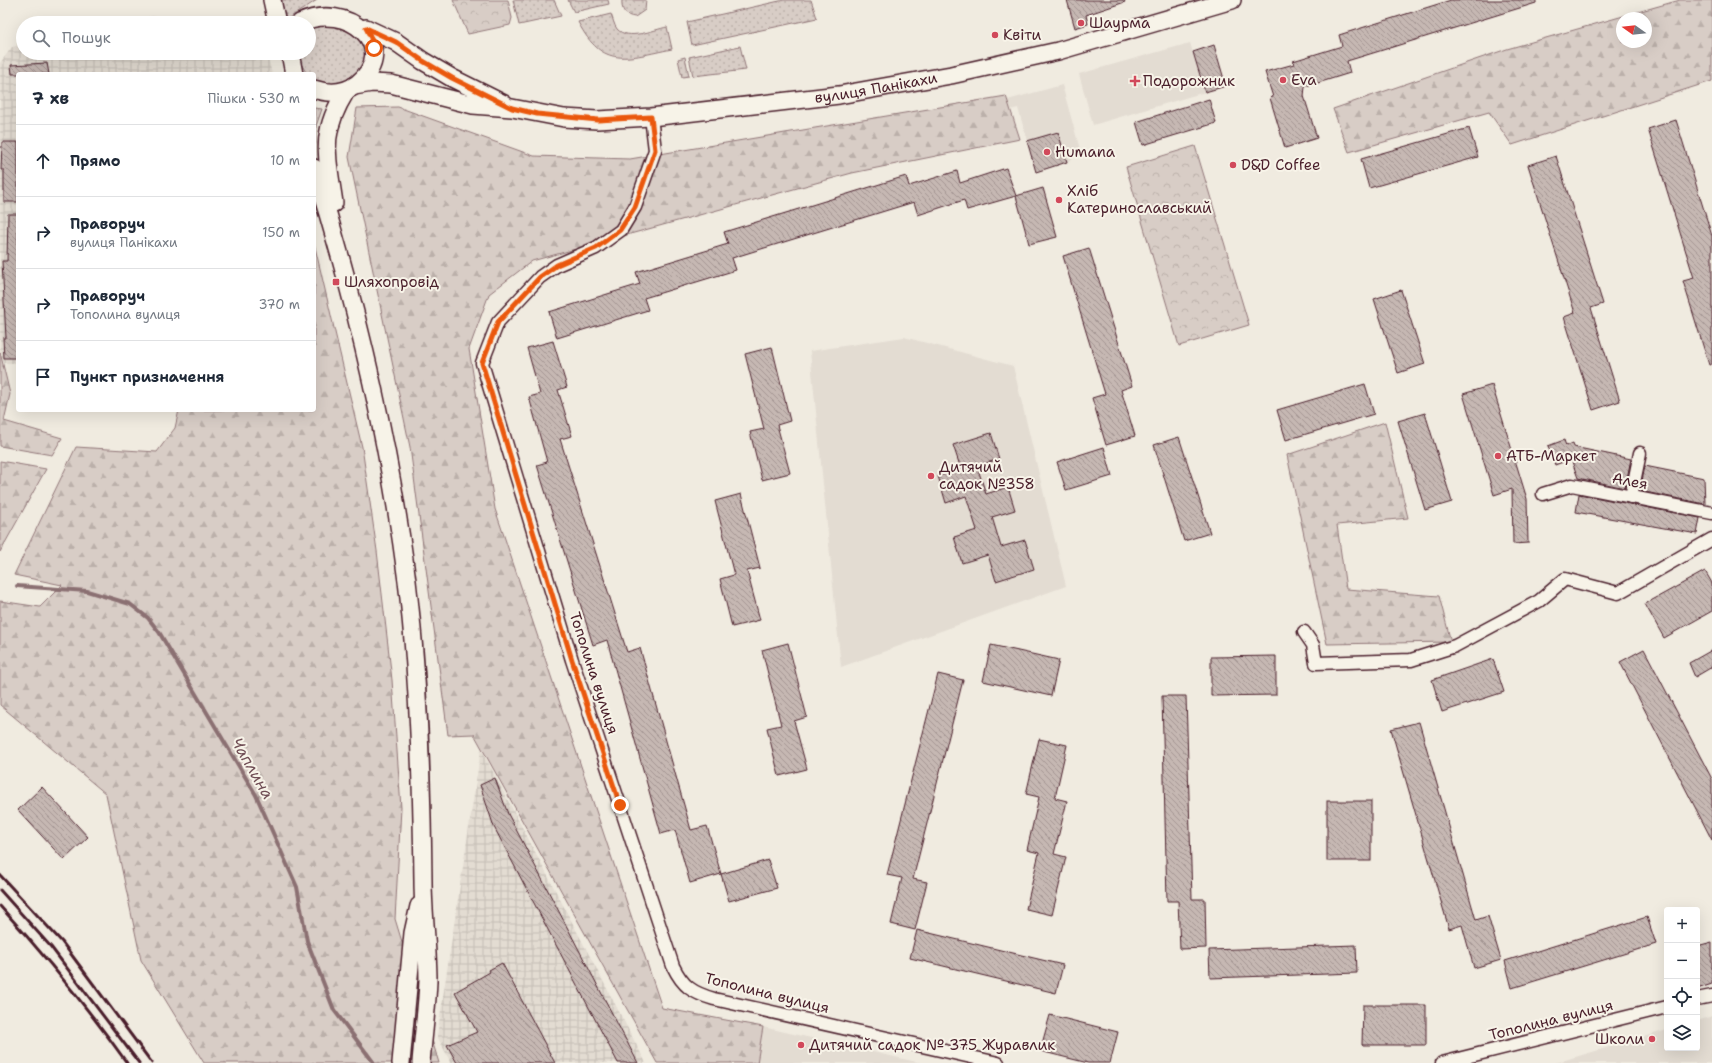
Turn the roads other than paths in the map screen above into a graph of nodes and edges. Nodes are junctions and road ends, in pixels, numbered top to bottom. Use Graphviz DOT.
graph roads {
  1 [pos="272,0"];
  2 [pos="1232,0"];
  3 [pos="347,5"];
  4 [pos="275,16"];
  5 [pos="310,16"];
  6 [pos="363,23"];
  7 [pos="350,88"];
  8 [pos="316,90"];
  9 [pos="512,108"];
  10 [pos="651,117"];
  11 [pos="316,174"];
  12 [pos="341,252"];
  13 [pos="1640,453"];
  14 [pos="1543,494"];
  15 [pos="1630,497"];
  16 [pos="1712,513"];
  17 [pos="1712,539"];
  18 [pos="1304,632"];
  19 [pos="423,886"];
  20 [pos="1712,996"];
  21 [pos="1700,998"];
  22 [pos="1664,1008"];
  23 [pos="401,1063"];
  24 [pos="421,1063"];
  25 [pos="998,1063"];
  26 [pos="1442,1063"];
  1 -- 4 [label="main road"];
  2 -- 10 [label="main road, вулиця Панікахи"];
  3 -- 6 [label="main road, вулиця Панікахи"];
  5 -- 6 [label="main road"];
  6 -- 7 [label="main road"];
  6 -- 9 [label="main road, вулиця Панікахи"];
  7 -- 8 [label="main road, вулиця Панікахи"];
  7 -- 9 [label="main road, вулиця Панікахи"];
  7 -- 12 [label="main road"];
  9 -- 10 [label="main road, вулиця Панікахи"];
  10 -- 25 [label="street, Тополина вулиця"];
  11 -- 12 [label="main road"];
  12 -- 19 [label="main road"];
  13 -- 15 [label="street"];
  14 -- 15 [label="street, Алея"];
  15 -- 16 [label="street, Алея"];
  17 -- 18 [label="street"];
  19 -- 23 [label="main road"];
  19 -- 24 [label="main road"];
  20 -- 21 [label="street"];
  22 -- 26 [label="street, Тополина вулиця"];
}
